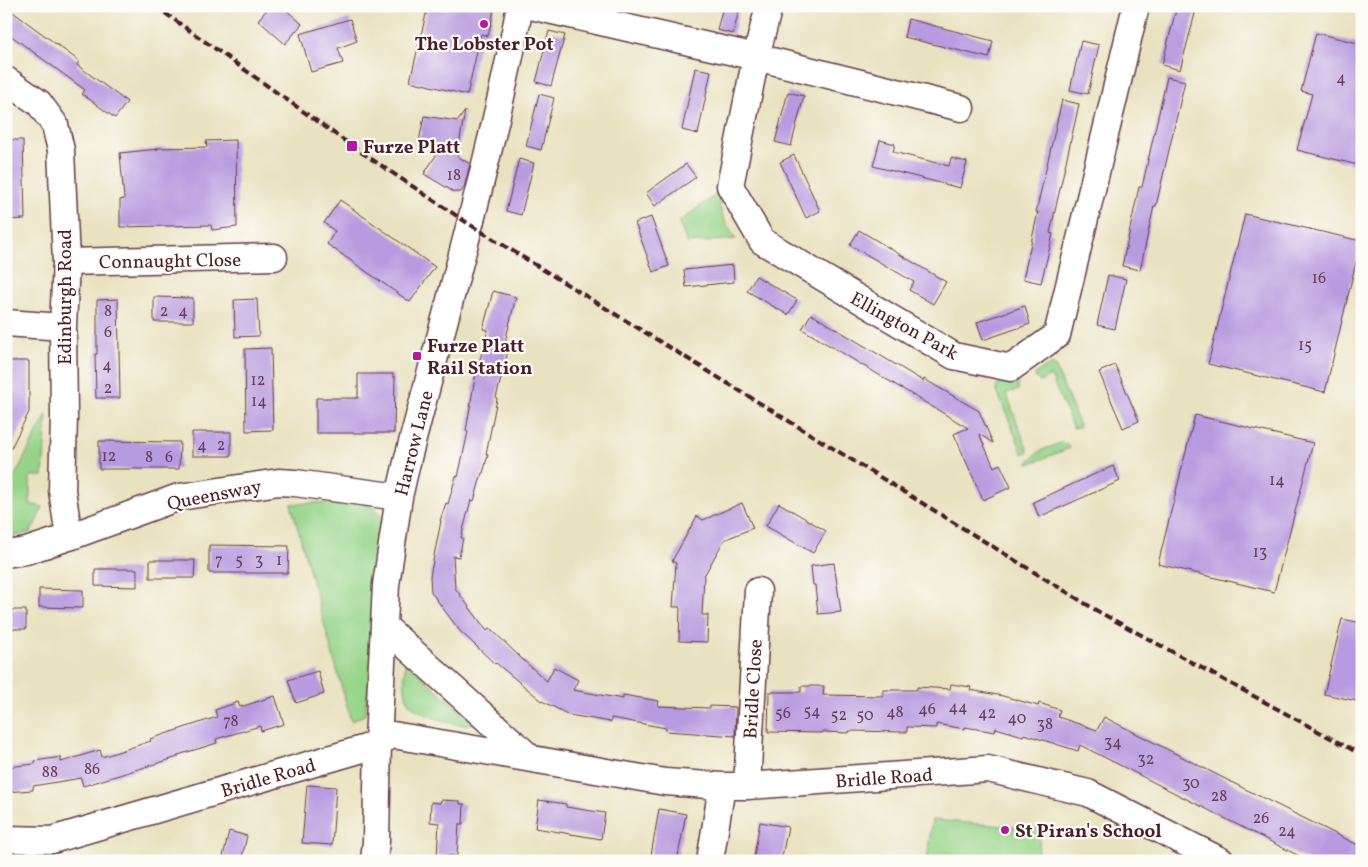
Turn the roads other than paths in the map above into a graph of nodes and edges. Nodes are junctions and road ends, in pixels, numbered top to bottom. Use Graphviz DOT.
graph roads {
  1 [pos="520,6"];
  2 [pos="531,6"];
  3 [pos="769,6"];
  4 [pos="1136,6"];
  5 [pos="756,57"];
  6 [pos="6,80"];
  7 [pos="961,108"];
  8 [pos="274,257"];
  9 [pos="66,262"];
  10 [pos="6,323"];
  11 [pos="63,327"];
  12 [pos="399,497"];
  13 [pos="69,537"];
  14 [pos="6,554"];
  15 [pos="758,592"];
  16 [pos="384,627"];
  17 [pos="378,741"];
  18 [pos="529,758"];
  19 [pos="734,786"];
  20 [pos="6,839"];
  21 [pos="49,850"];
  22 [pos="374,861"];
  23 [pos="710,861"];
  24 [pos="1221,861"];
  1 -- 12 [label="street, Harrow Lane"];
  2 -- 5 [label="street"];
  3 -- 5 [label="street, Ellington Park"];
  4 -- 5 [label="street, Ellington Park"];
  5 -- 7 [label="street"];
  6 -- 9 [label="street, Edinburgh Road"];
  8 -- 9 [label="street, Connaught Close"];
  9 -- 11 [label="street, Edinburgh Road"];
  10 -- 11 [label="street"];
  11 -- 13 [label="street, Edinburgh Road"];
  12 -- 13 [label="street, Queensway"];
  12 -- 16 [label="street, Harrow Lane"];
  13 -- 14 [label="street, Queensway"];
  15 -- 19 [label="street, Bridle Close"];
  16 -- 17 [label="street, Harrow Lane"];
  16 -- 18 [label="street"];
  17 -- 18 [label="street, Bridle Road"];
  17 -- 21 [label="street, Bridle Road"];
  17 -- 22 [label="street, Harrow Lane"];
  18 -- 19 [label="street, Bridle Road"];
  19 -- 23 [label="street, Bridle Close"];
  19 -- 24 [label="street, Bridle Road"];
  20 -- 21 [label="street, Bridle Road"];
}
